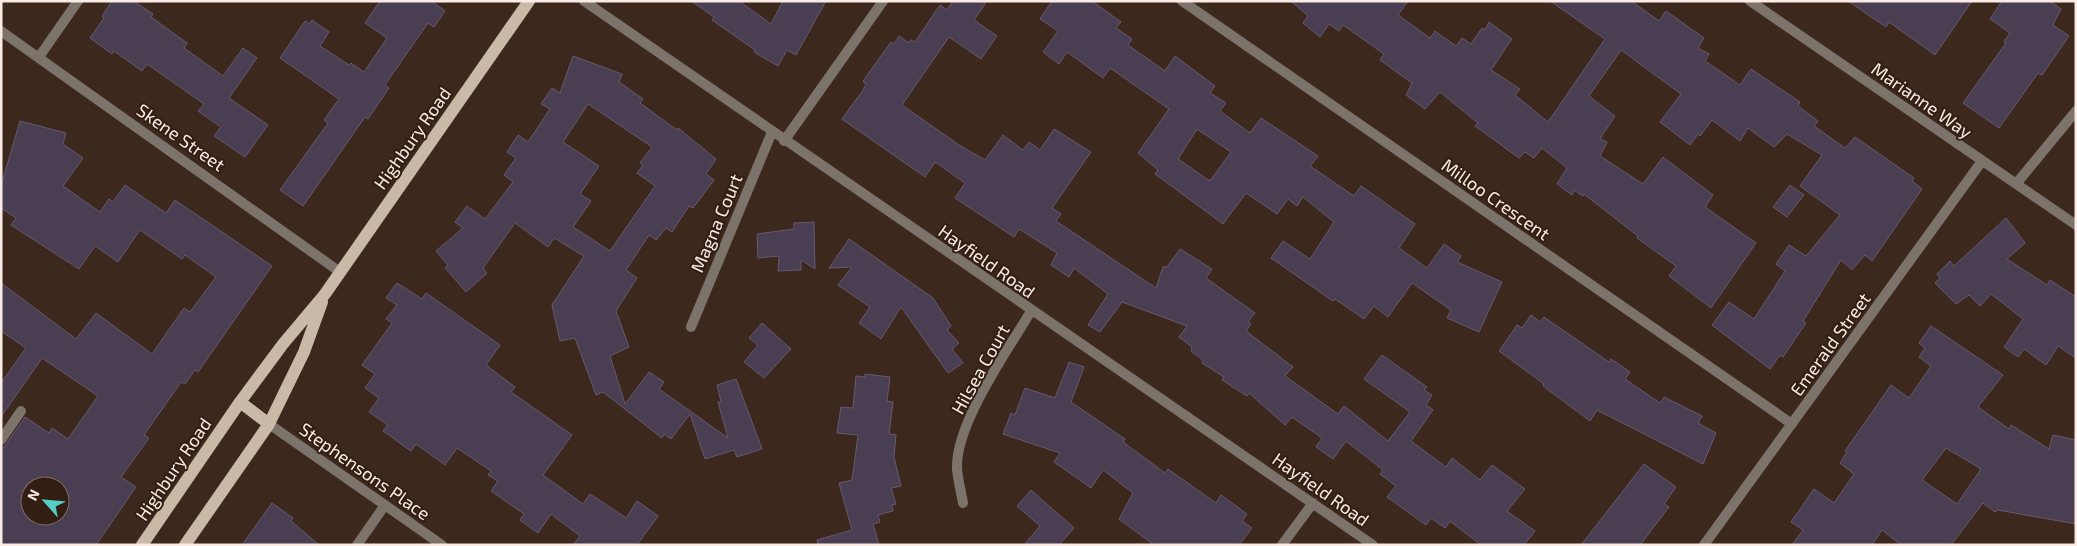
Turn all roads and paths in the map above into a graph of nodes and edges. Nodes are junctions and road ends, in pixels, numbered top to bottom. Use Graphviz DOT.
graph roads {
  1 [pos="78,1"];
  2 [pos="529,1"];
  3 [pos="584,1"];
  4 [pos="883,1"];
  5 [pos="1182,1"];
  6 [pos="1750,1"];
  7 [pos="1,31"];
  8 [pos="39,57"];
  9 [pos="2076,111"];
  10 [pos="772,132"];
  11 [pos="784,141"];
  12 [pos="1982,161"];
  13 [pos="2016,184"];
  14 [pos="2076,225"];
  15 [pos="340,272"];
  16 [pos="324,294"];
  17 [pos="1031,311"];
  18 [pos="690,327"];
  19 [pos="240,402"];
  20 [pos="21,411"];
  21 [pos="269,424"];
  22 [pos="1792,424"];
  23 [pos="1,440"];
  24 [pos="963,503"];
  25 [pos="1313,503"];
  26 [pos="385,505"];
  27 [pos="142,545"];
  28 [pos="186,545"];
  29 [pos="357,545"];
  30 [pos="442,545"];
  31 [pos="1282,545"];
  32 [pos="1373,545"];
  33 [pos="1704,545"];
  1 -- 8 [label="street"];
  2 -- 15 [label="main road, Highbury Road"];
  3 -- 10 [label="street, Hayfield Road"];
  4 -- 11 [label="street"];
  5 -- 22 [label="street, Milloo Crescent"];
  6 -- 12 [label="street, Marianne Way"];
  7 -- 8 [label="street, Skene Street"];
  8 -- 15 [label="street, Skene Street"];
  9 -- 13 [label="street"];
  10 -- 11 [label="street, Hayfield Road"];
  10 -- 18 [label="street, Magna Court"];
  11 -- 17 [label="street, Hayfield Road"];
  12 -- 13 [label="street, Marianne Way"];
  12 -- 22 [label="street, Emerald Street"];
  13 -- 14 [label="street, Marianne Way"];
  15 -- 16 [label="main road, Highbury Road"];
  16 -- 19 [label="main road, Highbury Road"];
  16 -- 21 [label="main road, Highbury Road"];
  17 -- 24 [label="street, Hilsea Court"];
  17 -- 25 [label="street, Hayfield Road"];
  19 -- 21 [label="main road"];
  19 -- 27 [label="main road, Highbury Road"];
  20 -- 23 [label="street"];
  21 -- 26 [label="street, Stephensons Place"];
  21 -- 28 [label="main road, Highbury Road"];
  22 -- 33 [label="street, Emerald Street"];
  25 -- 31 [label="street"];
  25 -- 32 [label="street, Hayfield Road"];
  26 -- 29 [label="street"];
  26 -- 30 [label="street, Stephensons Place"];
}
